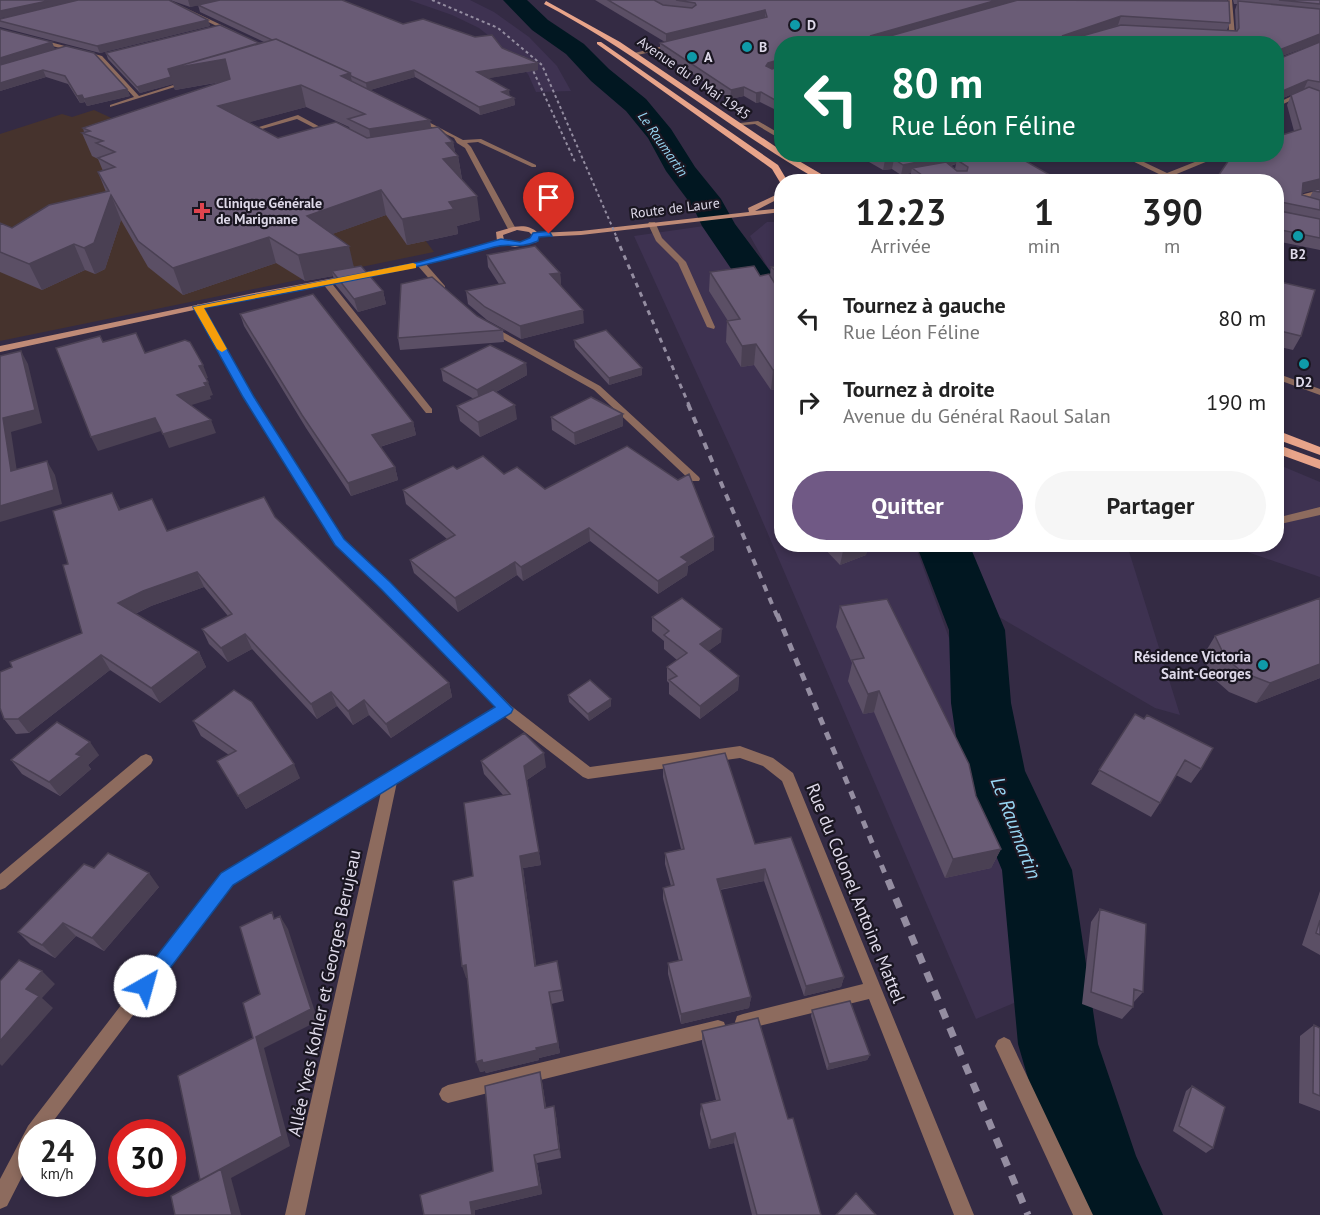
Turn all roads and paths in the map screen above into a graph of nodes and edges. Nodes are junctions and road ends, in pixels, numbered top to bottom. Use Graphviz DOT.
graph roads {
  1 [pos="165,0"];
  2 [pos="544,2"];
  3 [pos="1227,3"];
  4 [pos="1240,6"];
  5 [pos="198,8"];
  6 [pos="188,10"];
  7 [pos="222,27"];
  8 [pos="211,29"];
  9 [pos="1209,34"];
  10 [pos="242,36"];
  11 [pos="34,40"];
  12 [pos="686,42"];
  13 [pos="69,49"];
  14 [pos="57,52"];
  15 [pos="633,54"];
  16 [pos="111,55"];
  17 [pos="100,57"];
  18 [pos="191,81"];
  19 [pos="1320,97"];
  20 [pos="138,98"];
  21 [pos="1284,102"];
  22 [pos="112,106"];
  23 [pos="413,117"];
  24 [pos="734,124"];
  25 [pos="255,129"];
  26 [pos="774,133"];
  27 [pos="461,141"];
  28 [pos="330,142"];
  29 [pos="450,143"];
  30 [pos="774,152"];
  31 [pos="791,162"];
  32 [pos="1138,162"];
  33 [pos="1202,162"];
  34 [pos="534,166"];
  35 [pos="937,173"];
  36 [pos="779,174"];
  37 [pos="814,174"];
  38 [pos="932,174"];
  39 [pos="1163,174"];
  40 [pos="1172,174"];
  41 [pos="1320,192"];
  42 [pos="774,198"];
  43 [pos="1320,208"];
  44 [pos="774,211"];
  45 [pos="741,213"];
  46 [pos="652,224"];
  47 [pos="512,229"];
  48 [pos="536,234"];
  49 [pos="501,242"];
  50 [pos="421,264"];
  51 [pos="326,282"];
  52 [pos="447,294"];
  53 [pos="198,307"];
  54 [pos="483,324"];
  55 [pos="711,327"];
  56 [pos="0,349"];
  57 [pos="1284,379"];
  58 [pos="1320,392"];
  59 [pos="429,411"];
  60 [pos="1284,437"];
  61 [pos="1284,451"];
  62 [pos="1320,451"];
  63 [pos="1320,465"];
  64 [pos="695,479"];
  65 [pos="1320,511"];
  66 [pos="1284,520"];
  67 [pos="505,709"];
  68 [pos="146,760"];
  69 [pos="391,779"];
  70 [pos="0,883"];
  71 [pos="873,990"];
  72 [pos="1004,1046"];
  73 [pos="448,1094"];
  74 [pos="44,1119"];
  75 [pos="18,1164"];
  76 [pos="0,1199"];
  77 [pos="295,1215"];
  78 [pos="964,1215"];
  79 [pos="1083,1215"];
  1 -- 6 [label="street"];
  2 -- 15 [label="main road, Avenue du 8 Mai 1945"];
  2 -- 36 [label="main road, Avenue du 8 Mai 1945"];
  3 -- 4 [label="main road"];
  3 -- 9 [label="street"];
  5 -- 6 [label="street"];
  6 -- 7 [label="street"];
  7 -- 8 [label="street"];
  7 -- 10 [label="street"];
  11 -- 13 [label="street"];
  12 -- 15 [label="street"];
  13 -- 14 [label="street"];
  13 -- 17 [label="street"];
  15 -- 24 [label="main road, Avenue du 8 Mai 1945"];
  16 -- 17 [label="street"];
  17 -- 20 [label="street"];
  18 -- 20 [label="street"];
  19 -- 21 [label="street"];
  20 -- 22 [label="street"];
  23 -- 27 [label="street"];
  24 -- 26 [label="street"];
  24 -- 30 [label="main road, Avenue du 8 Mai 1945"];
  25 -- 28 [label="street"];
  27 -- 29 [label="street"];
  27 -- 34 [label="street"];
  27 -- 47 [label="street"];
  31 -- 37 [label="main road, Avenue du 8 Mai 1945"];
  32 -- 39 [label="street"];
  33 -- 40 [label="street"];
  35 -- 38 [label="street"];
  41 -- 43 [label="street"];
  42 -- 45 [label="main road, Route de Laure"];
  44 -- 45 [label="main road, Route de Laure"];
  45 -- 46 [label="main road, Route de Laure"];
  46 -- 48 [label="main road, Route de Laure"];
  46 -- 55 [label="street"];
  47 -- 48 [label="main road"];
  47 -- 49 [label="main road"];
  48 -- 49 [label="main road"];
  49 -- 50 [label="main road"];
  50 -- 51 [label="main road"];
  50 -- 52 [label="street"];
  51 -- 53 [label="main road"];
  51 -- 59 [label="street"];
  53 -- 56 [label="main road"];
  53 -- 67 [label="street, Rue du Colonel Antoine Mattel"];
  54 -- 64 [label="street"];
  57 -- 58 [label="street"];
  60 -- 62 [label="main road"];
  61 -- 63 [label="main road"];
  65 -- 66 [label="street"];
  67 -- 69 [label="street"];
  67 -- 71 [label="street, Rue du Colonel Antoine Mattel"];
  68 -- 70 [label="street"];
  69 -- 74 [label="street"];
  69 -- 77 [label="street, Allée Yves Kohler et Georges Berujeau"];
  71 -- 73 [label="street"];
  71 -- 78 [label="street, Rue du Colonel Antoine Mattel"];
  72 -- 79 [label="street"];
  75 -- 76 [label="street"];
}
